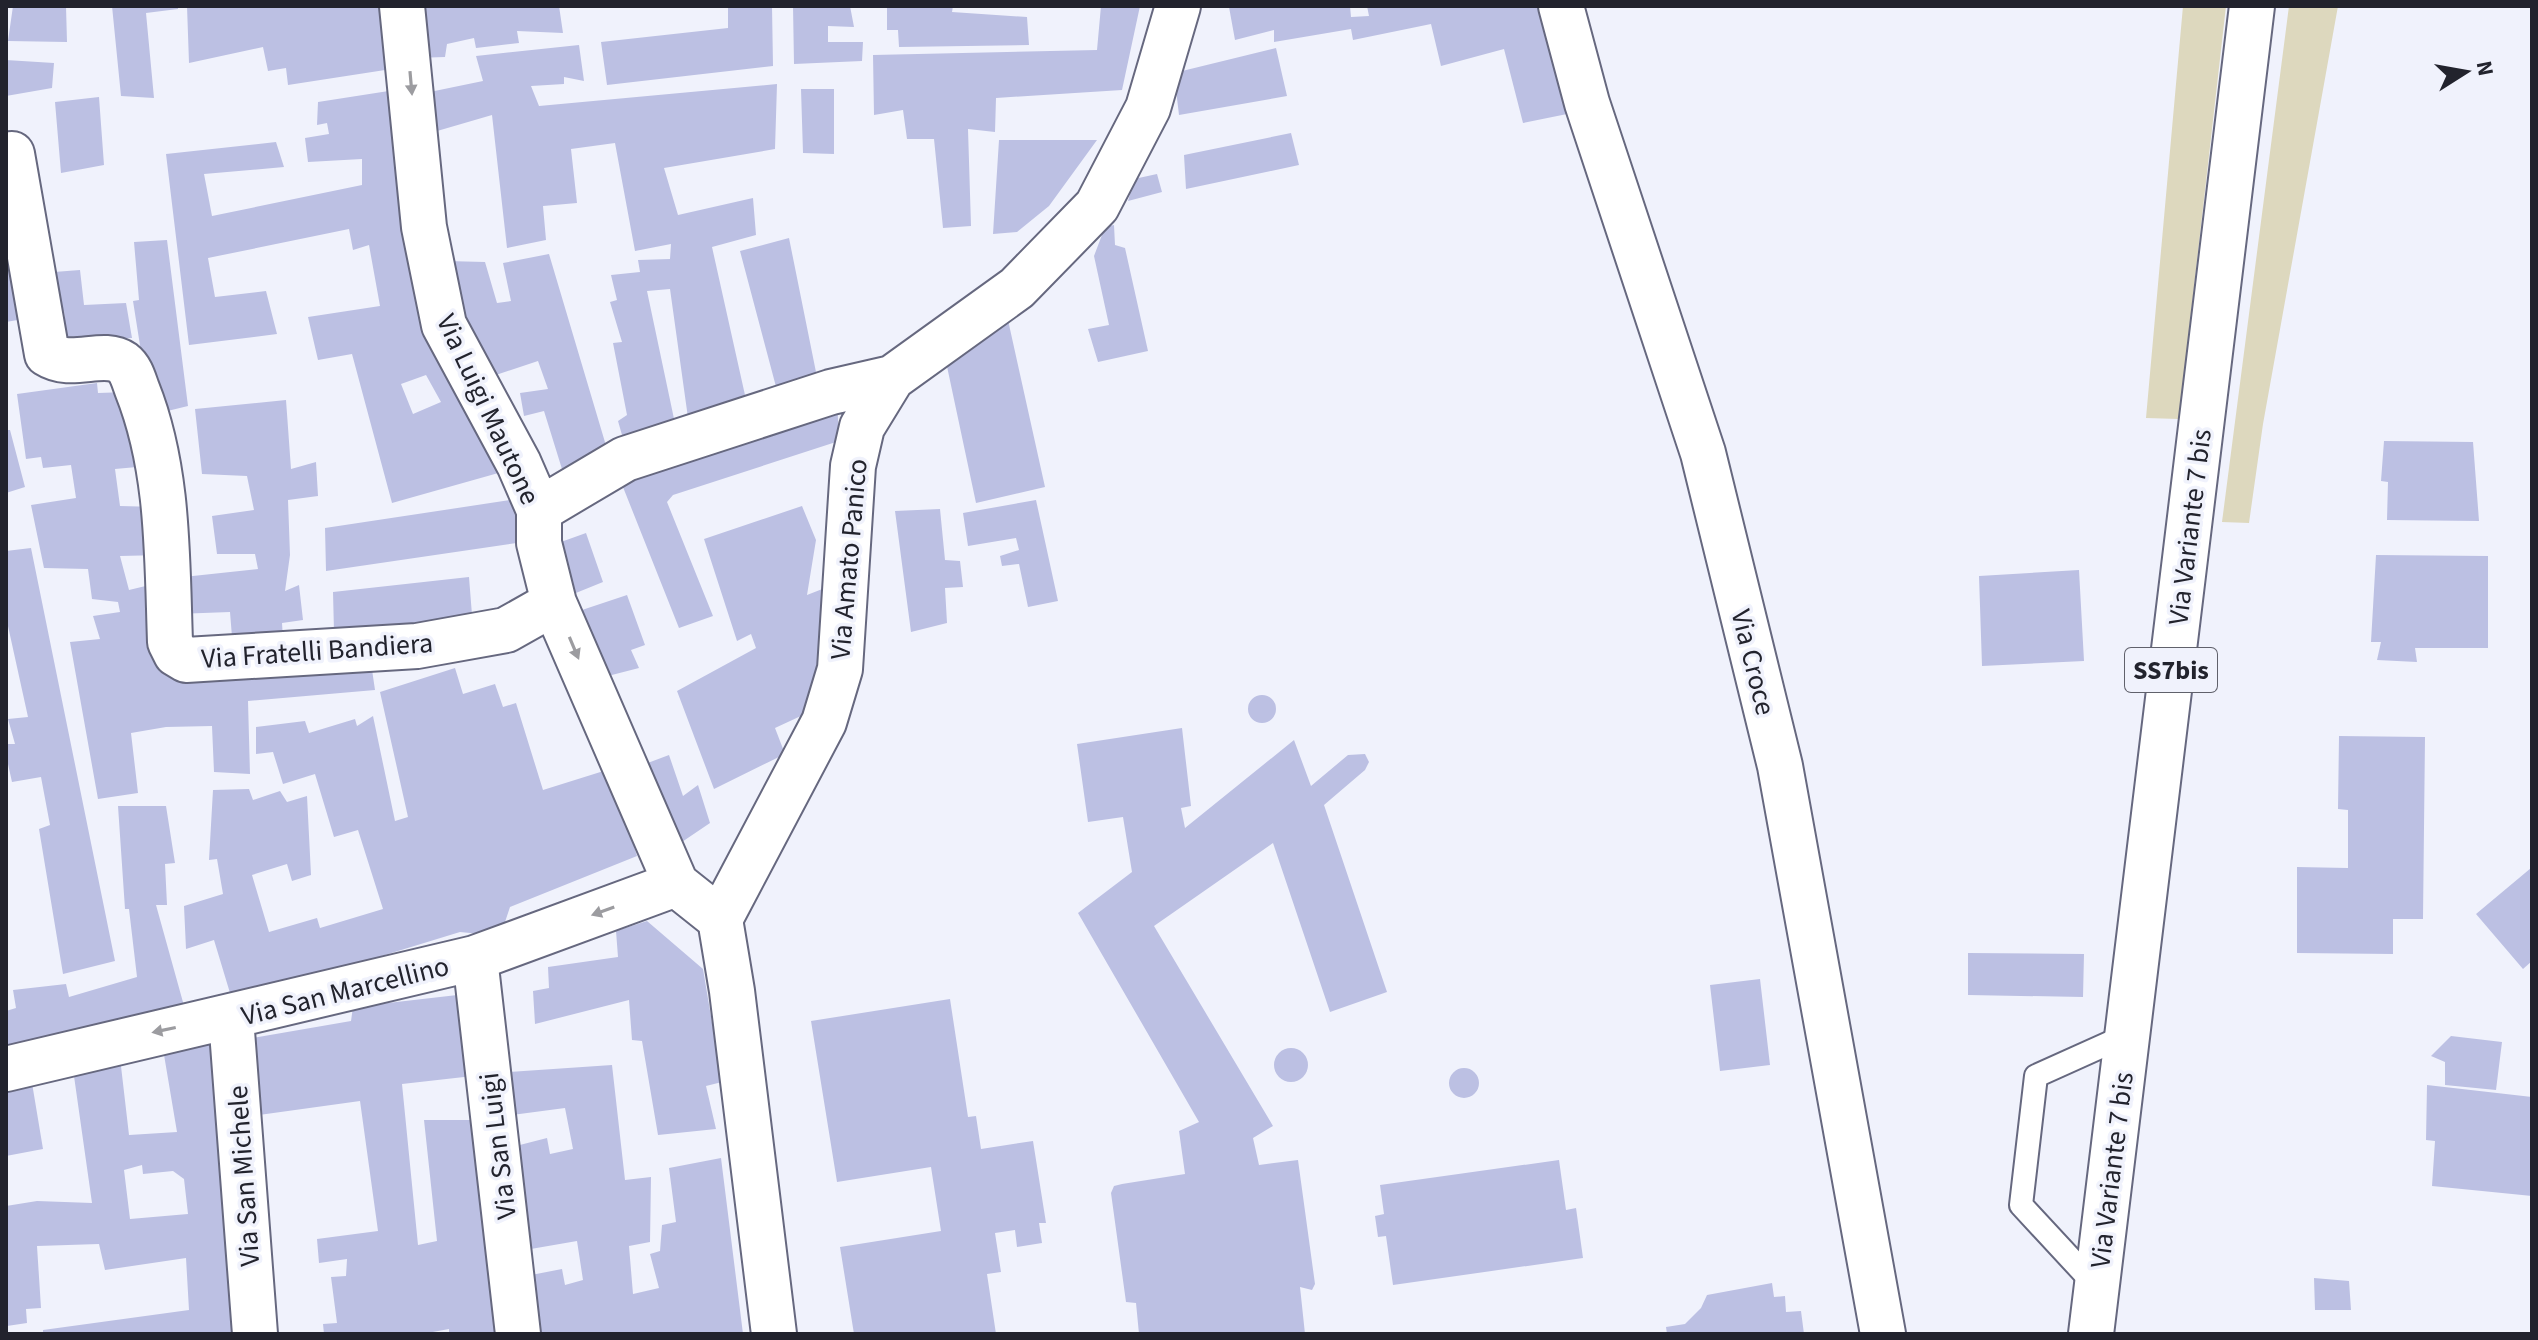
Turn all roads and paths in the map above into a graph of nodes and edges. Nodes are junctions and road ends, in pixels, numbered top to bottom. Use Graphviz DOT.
graph roads {
  1 [pos="402,6"];
  2 [pos="1178,6"];
  3 [pos="1561,6"];
  4 [pos="2252,6"];
  5 [pos="12,154"];
  6 [pos="892,378"];
  7 [pos="539,510"];
  8 [pos="554,603"];
  9 [pos="676,884"];
  10 [pos="720,919"];
  11 [pos="475,958"];
  12 [pos="231,1018"];
  13 [pos="2127,1035"];
  14 [pos="6,1069"];
  15 [pos="2097,1287"];
  16 [pos="255,1334"];
  17 [pos="518,1334"];
  18 [pos="774,1334"];
  19 [pos="1883,1334"];
  20 [pos="2091,1334"];
  1 -- 7 [label="street, Via Luigi Mautone, one-way"];
  2 -- 6 [label="street, Via Amato Panico"];
  3 -- 19 [label="street, Via Croce"];
  4 -- 13 [label="street, Via Variante 7 bis / SS7bis"];
  5 -- 8 [label="street, Via Fratelli Bandiera"];
  6 -- 7 [label="street"];
  6 -- 10 [label="street, Via Amato Panico"];
  7 -- 8 [label="street, Via Luigi Mautone"];
  8 -- 9 [label="street, Via Luigi Mautone, one-way"];
  9 -- 10 [label="street"];
  9 -- 11 [label="street, Via San Marcellino, one-way"];
  10 -- 18 [label="street"];
  11 -- 12 [label="street, Via San Marcellino"];
  11 -- 17 [label="street, Via San Luigi"];
  12 -- 14 [label="street, Via San Marcellino, one-way"];
  12 -- 16 [label="street, Via San Michele"];
  13 -- 15 [label="street, Via Variante 7 bis / SS7bis"];
  13 -- 15 [label="lane"];
  15 -- 20 [label="street, Via Variante 7 bis / SS7bis"];
}
